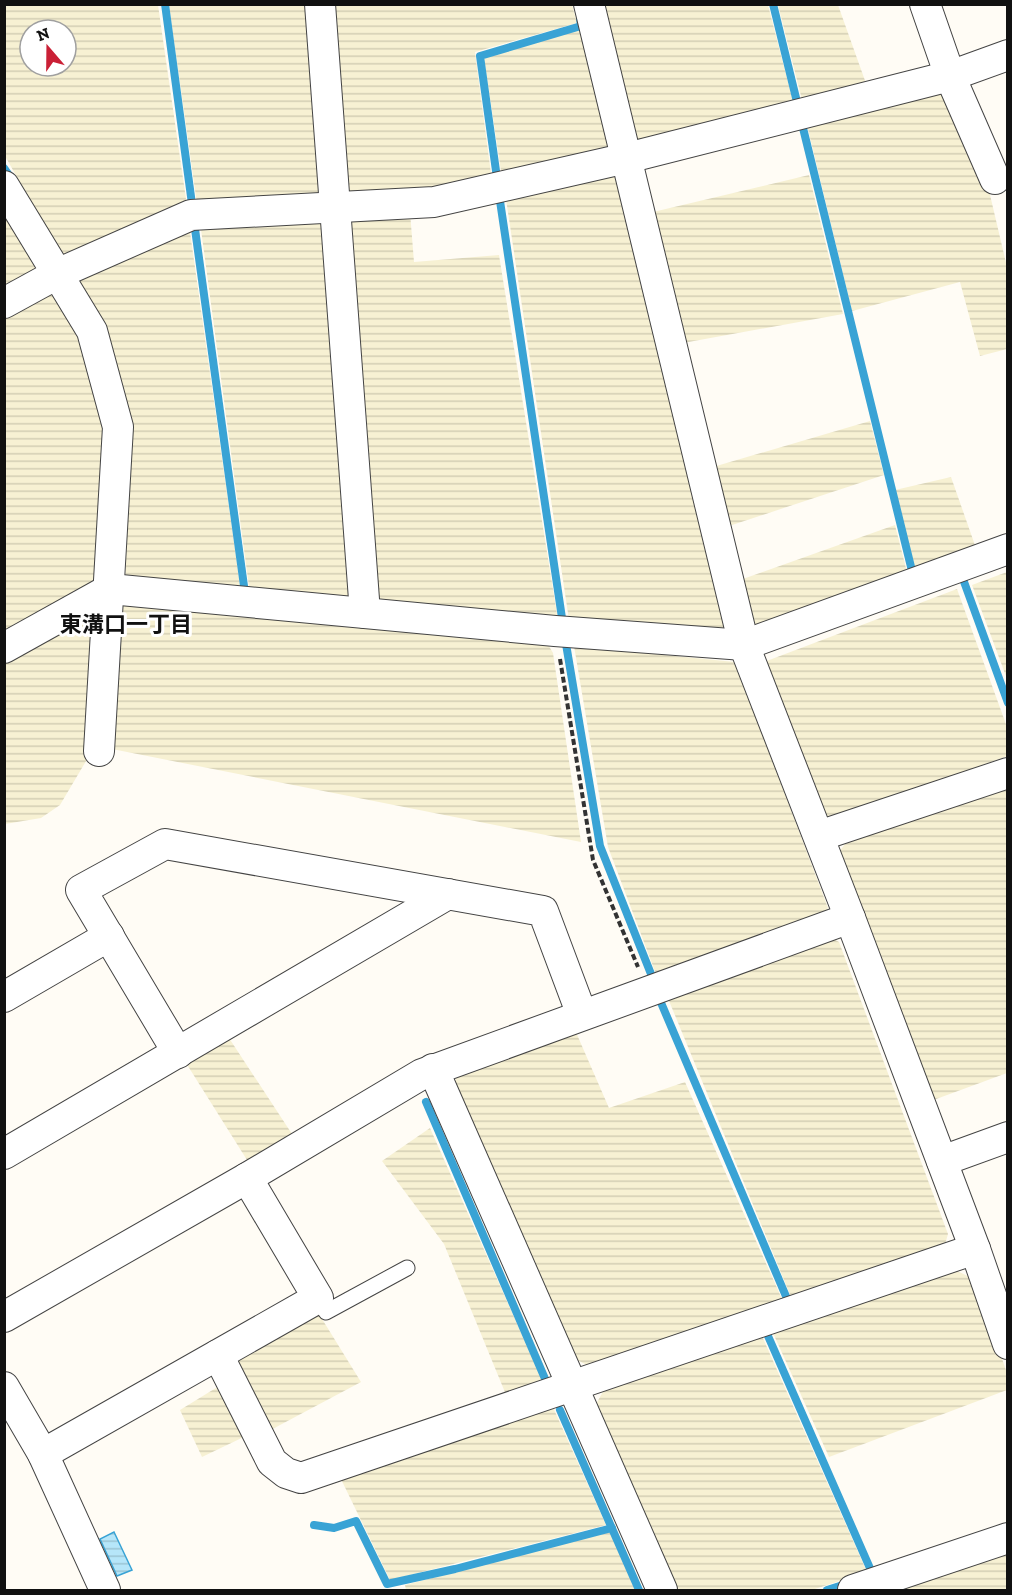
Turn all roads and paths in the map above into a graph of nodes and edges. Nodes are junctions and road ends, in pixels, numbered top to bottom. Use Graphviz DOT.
graph roads {
  1 [pos="320,4"];
  2 [pos="589,4"];
  3 [pos="925,4"];
  4 [pos="1008,55"];
  5 [pos="950,76"];
  6 [pos="627,158"];
  7 [pos="994,179"];
  8 [pos="4,186"];
  9 [pos="334,206"];
  10 [pos="57,274"];
  11 [pos="4,303"];
  12 [pos="1008,549"];
  13 [pos="110,589"];
  14 [pos="365,613"];
  15 [pos="555,631"];
  16 [pos="744,645"];
  17 [pos="4,648"];
  18 [pos="99,751"];
  19 [pos="1008,772"];
  20 [pos="819,836"];
  21 [pos="448,894"];
  22 [pos="850,918"];
  23 [pos="109,936"];
  24 [pos="648,991"];
  25 [pos="4,997"];
  26 [pos="582,1015"];
  27 [pos="178,1053"];
  28 [pos="433,1069"];
  29 [pos="1008,1137"];
  30 [pos="4,1154"];
  31 [pos="942,1161"];
  32 [pos="247,1178"];
  33 [pos="975,1249"];
  34 [pos="407,1268"];
  35 [pos="318,1298"];
  36 [pos="4,1317"];
  37 [pos="1008,1344"];
  38 [pos="218,1355"];
  39 [pos="572,1386"];
  40 [pos="4,1387"];
  41 [pos="44,1454"];
  42 [pos="1008,1538"];
  43 [pos="105,1590"];
  44 [pos="662,1590"];
  45 [pos="853,1590"];
  1 -- 9 [label="street"];
  2 -- 6 [label="street"];
  3 -- 5 [label="street"];
  4 -- 5 [label="street"];
  5 -- 6 [label="street"];
  5 -- 7 [label="street"];
  6 -- 9 [label="street"];
  6 -- 16 [label="street"];
  8 -- 10 [label="street"];
  9 -- 10 [label="street"];
  9 -- 14 [label="street"];
  10 -- 11 [label="street"];
  10 -- 13 [label="street"];
  12 -- 16 [label="street"];
  13 -- 14 [label="street"];
  13 -- 17 [label="street"];
  13 -- 18 [label="street"];
  14 -- 15 [label="street"];
  15 -- 16 [label="street"];
  15 -- 24 [label="path"];
  16 -- 20 [label="street"];
  19 -- 20 [label="street"];
  20 -- 22 [label="street"];
  21 -- 23 [label="street"];
  21 -- 26 [label="street"];
  21 -- 27 [label="street"];
  22 -- 24 [label="street"];
  22 -- 31 [label="street"];
  23 -- 25 [label="street"];
  23 -- 27 [label="street"];
  24 -- 26 [label="street"];
  26 -- 28 [label="street"];
  27 -- 30 [label="street"];
  28 -- 32 [label="street"];
  28 -- 39 [label="street"];
  29 -- 31 [label="street"];
  31 -- 33 [label="street"];
  32 -- 35 [label="street"];
  32 -- 36 [label="street"];
  33 -- 37 [label="street"];
  33 -- 39 [label="street"];
  34 -- 35 [label="lane"];
  35 -- 38 [label="street"];
  38 -- 39 [label="street"];
  38 -- 41 [label="street"];
  39 -- 44 [label="street"];
  40 -- 41 [label="street"];
  41 -- 43 [label="street"];
  42 -- 45 [label="street"];
}
